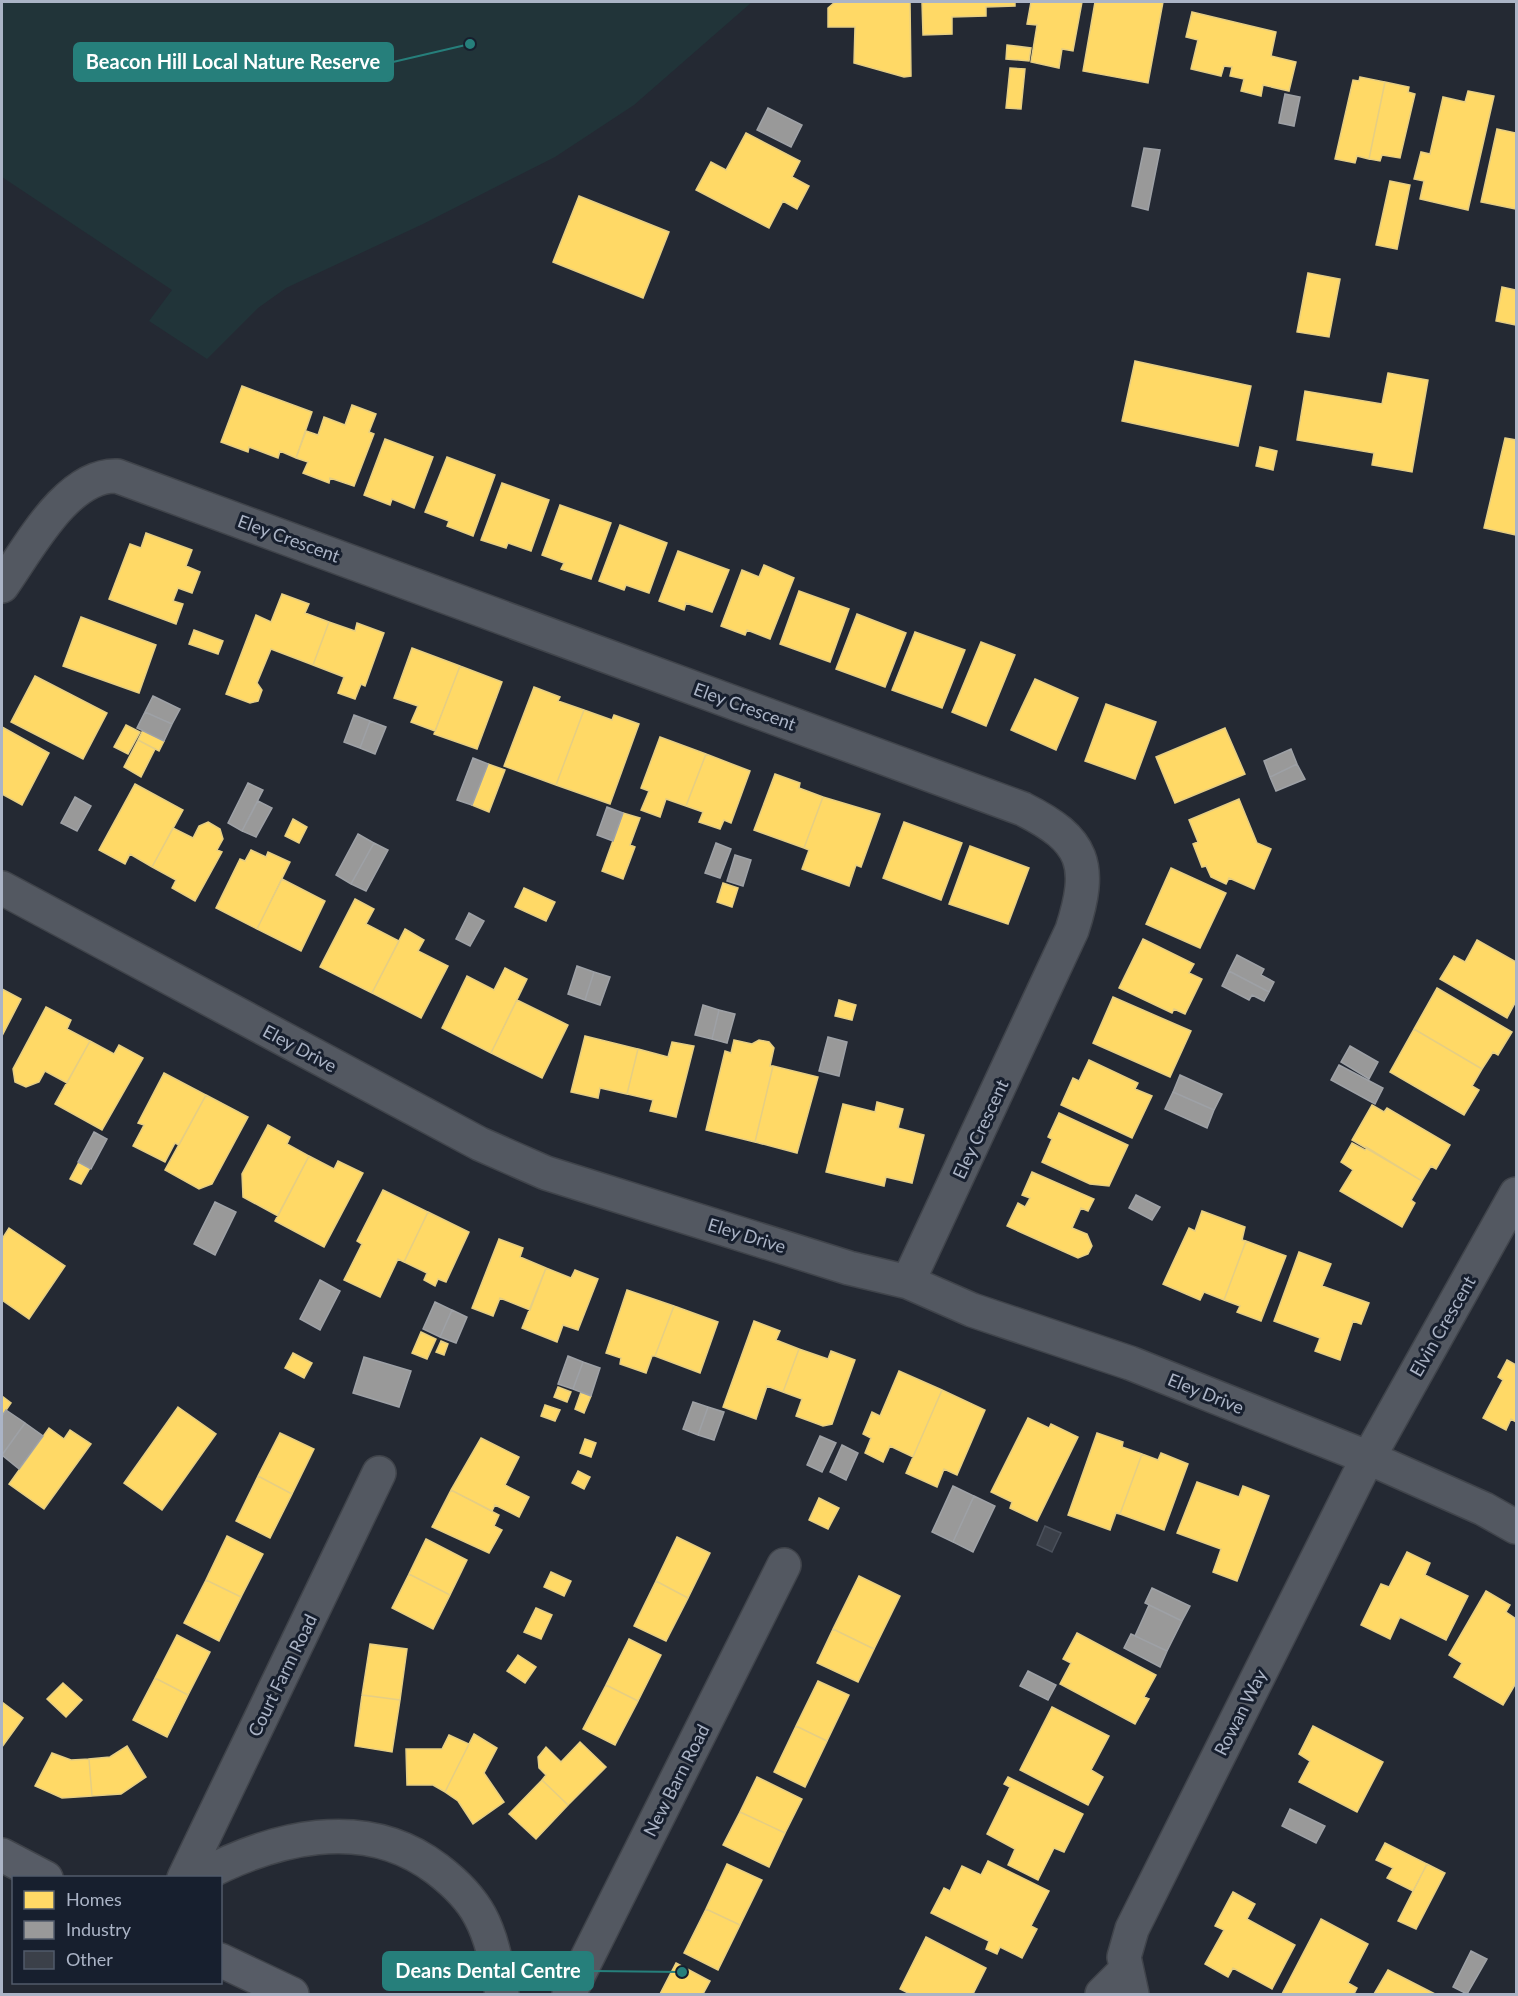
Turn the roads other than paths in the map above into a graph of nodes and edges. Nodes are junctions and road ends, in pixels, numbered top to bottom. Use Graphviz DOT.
graph roads {
  1 [pos="2,586"];
  2 [pos="2,888"];
  3 [pos="1516,1194"];
  4 [pos="908,1282"];
  5 [pos="1369,1458"];
  6 [pos="379,1473"];
  7 [pos="1516,1527"];
  8 [pos="784,1565"];
  9 [pos="2,1856"];
  10 [pos="42,1876"];
  11 [pos="185,1876"];
  12 [pos="201,1876"];
  13 [pos="222,1961"];
  14 [pos="1128,1983"];
  15 [pos="292,1995"];
  16 [pos="502,1995"];
  17 [pos="569,1995"];
  18 [pos="1102,1995"];
  1 -- 4 [label="street, Eley Crescent"];
  2 -- 4 [label="street, Eley Drive"];
  3 -- 5 [label="street, Elvin Crescent"];
  4 -- 5 [label="street, Eley Drive"];
  5 -- 7 [label="street, Eley Drive"];
  5 -- 14 [label="street, Rowan Way"];
  6 -- 11 [label="street, Court Farm Road"];
  8 -- 17 [label="street, New Barn Road"];
  9 -- 10 [label="main road"];
  12 -- 16 [label="street"];
  13 -- 15 [label="main road"];
  14 -- 18 [label="street, Rowan Way"];
}
